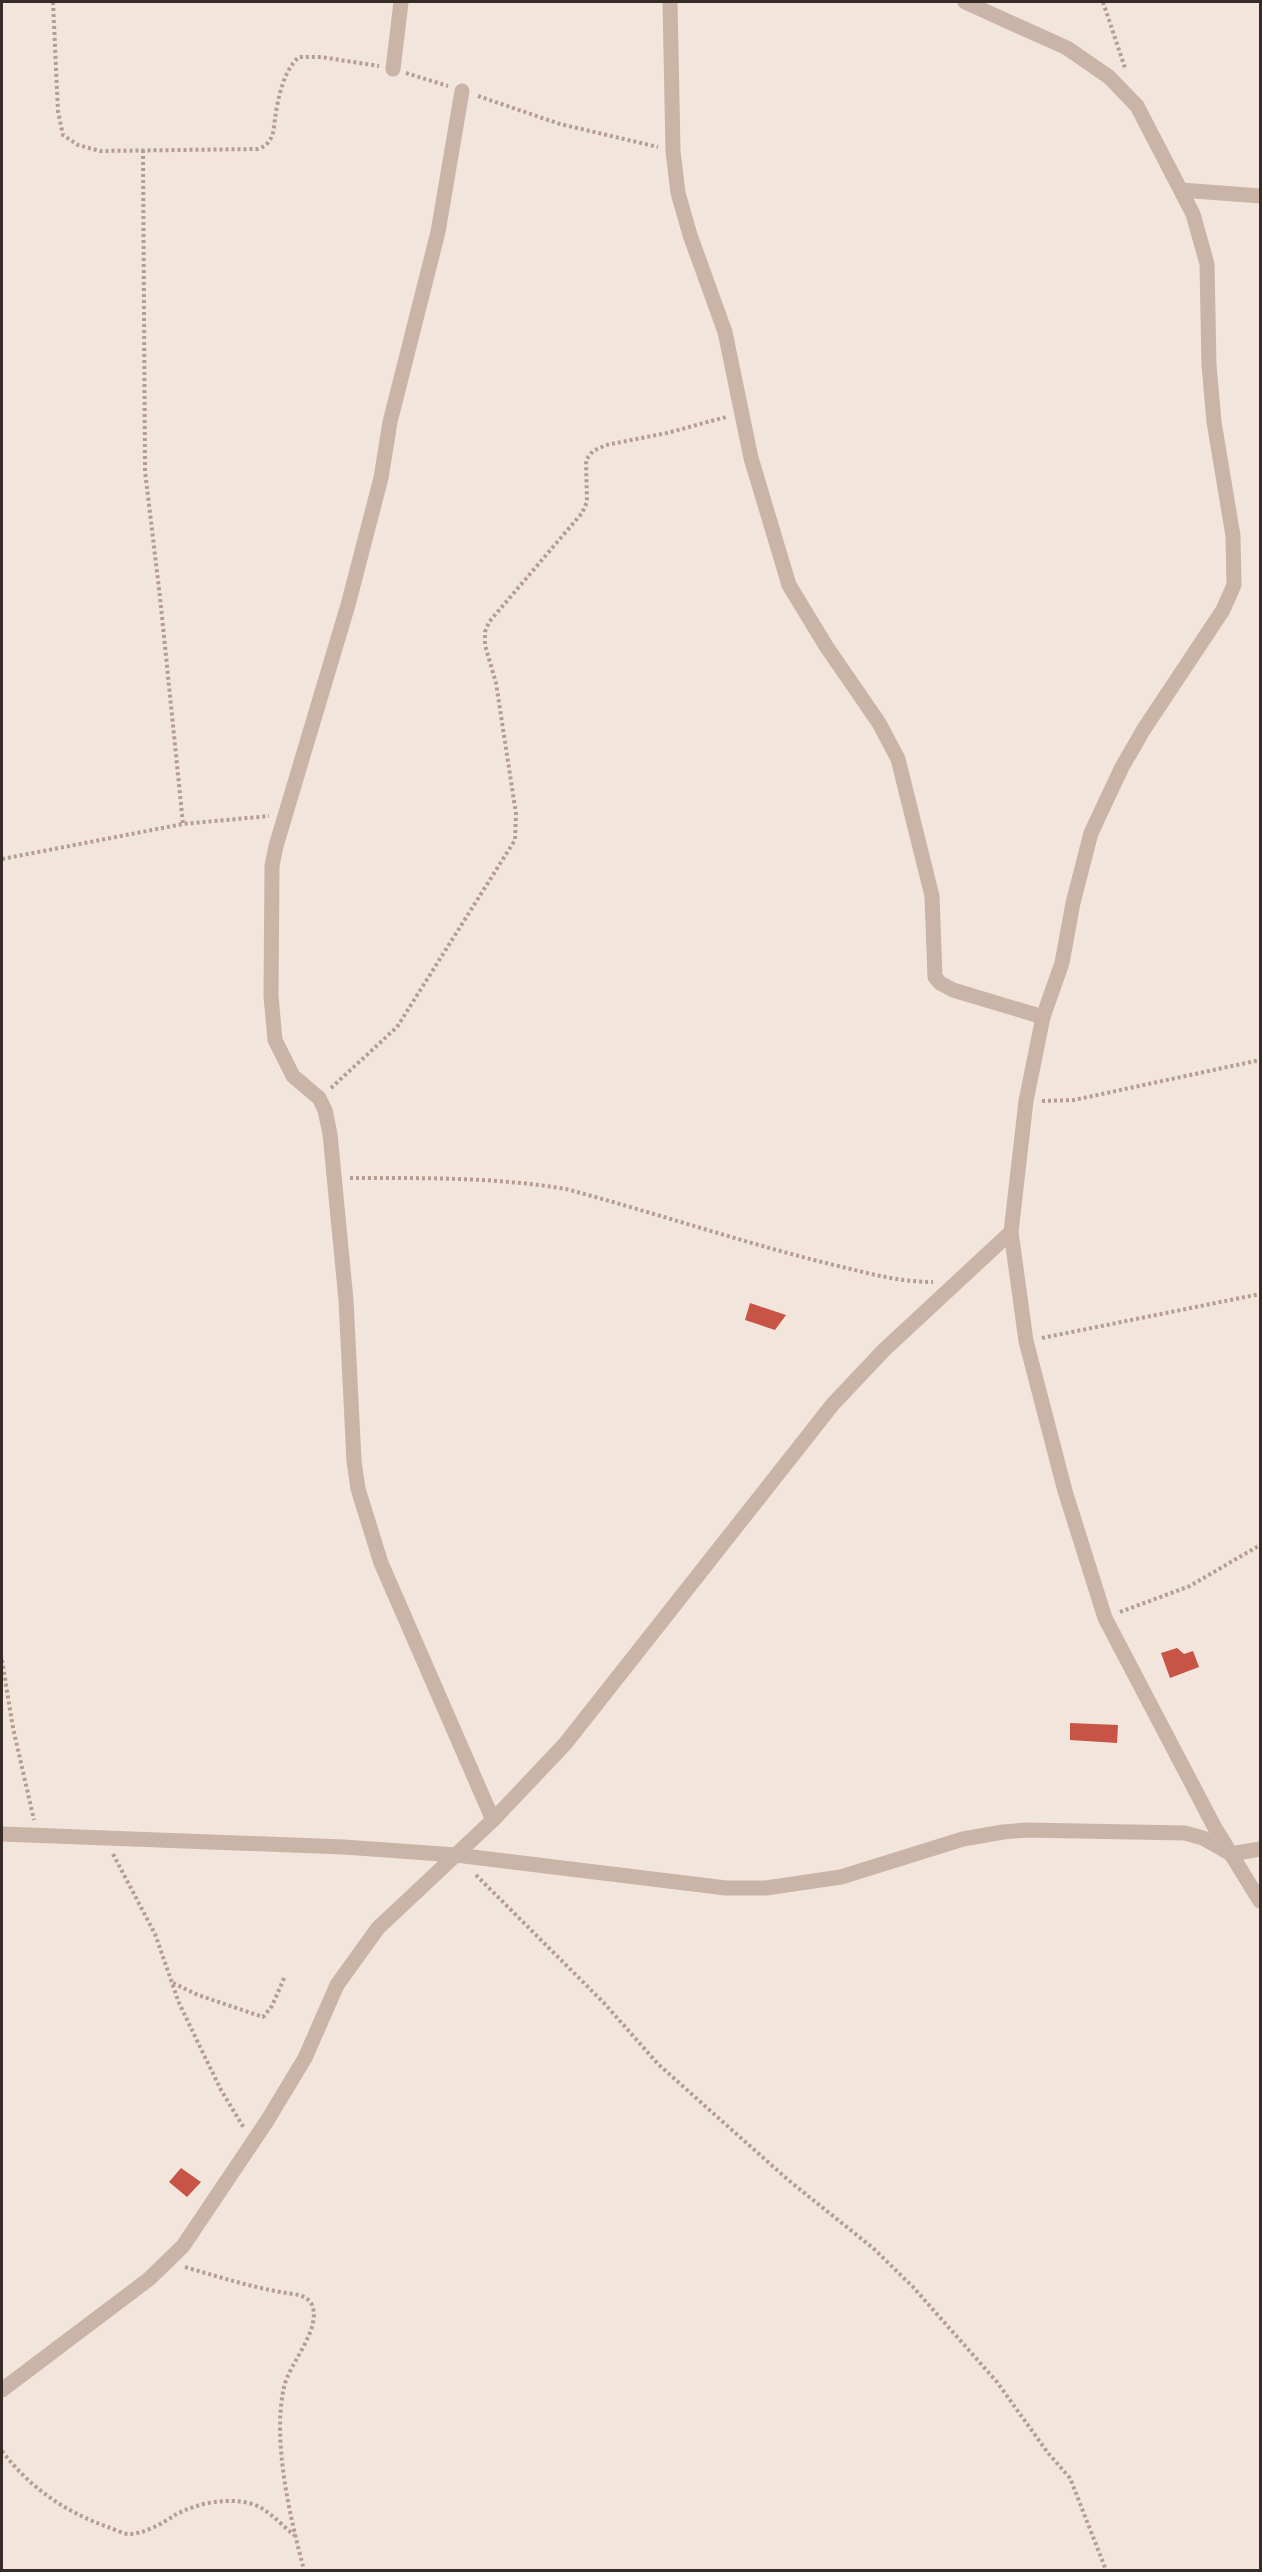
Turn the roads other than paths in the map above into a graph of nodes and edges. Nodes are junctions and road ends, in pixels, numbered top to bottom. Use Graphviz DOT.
graph roads {
  1 [pos="401,2"];
  2 [pos="670,2"];
  3 [pos="965,2"];
  4 [pos="393,69"];
  5 [pos="462,91"];
  6 [pos="1181,190"];
  7 [pos="1260,196"];
  8 [pos="1043,1017"];
  9 [pos="1011,1232"];
  10 [pos="493,1820"];
  11 [pos="2,1834"];
  12 [pos="1260,1849"];
  13 [pos="1231,1854"];
  14 [pos="456,1856"];
  15 [pos="1260,1901"];
  16 [pos="2,2390"];
  1 -- 4 [label="street"];
  2 -- 8 [label="street"];
  3 -- 6 [label="street"];
  5 -- 10 [label="street"];
  6 -- 7 [label="street"];
  6 -- 8 [label="street"];
  8 -- 9 [label="street"];
  9 -- 10 [label="street"];
  9 -- 13 [label="street"];
  10 -- 14 [label="street"];
  11 -- 14 [label="street"];
  12 -- 13 [label="street"];
  13 -- 14 [label="street"];
  13 -- 15 [label="street"];
  14 -- 16 [label="street"];
}
